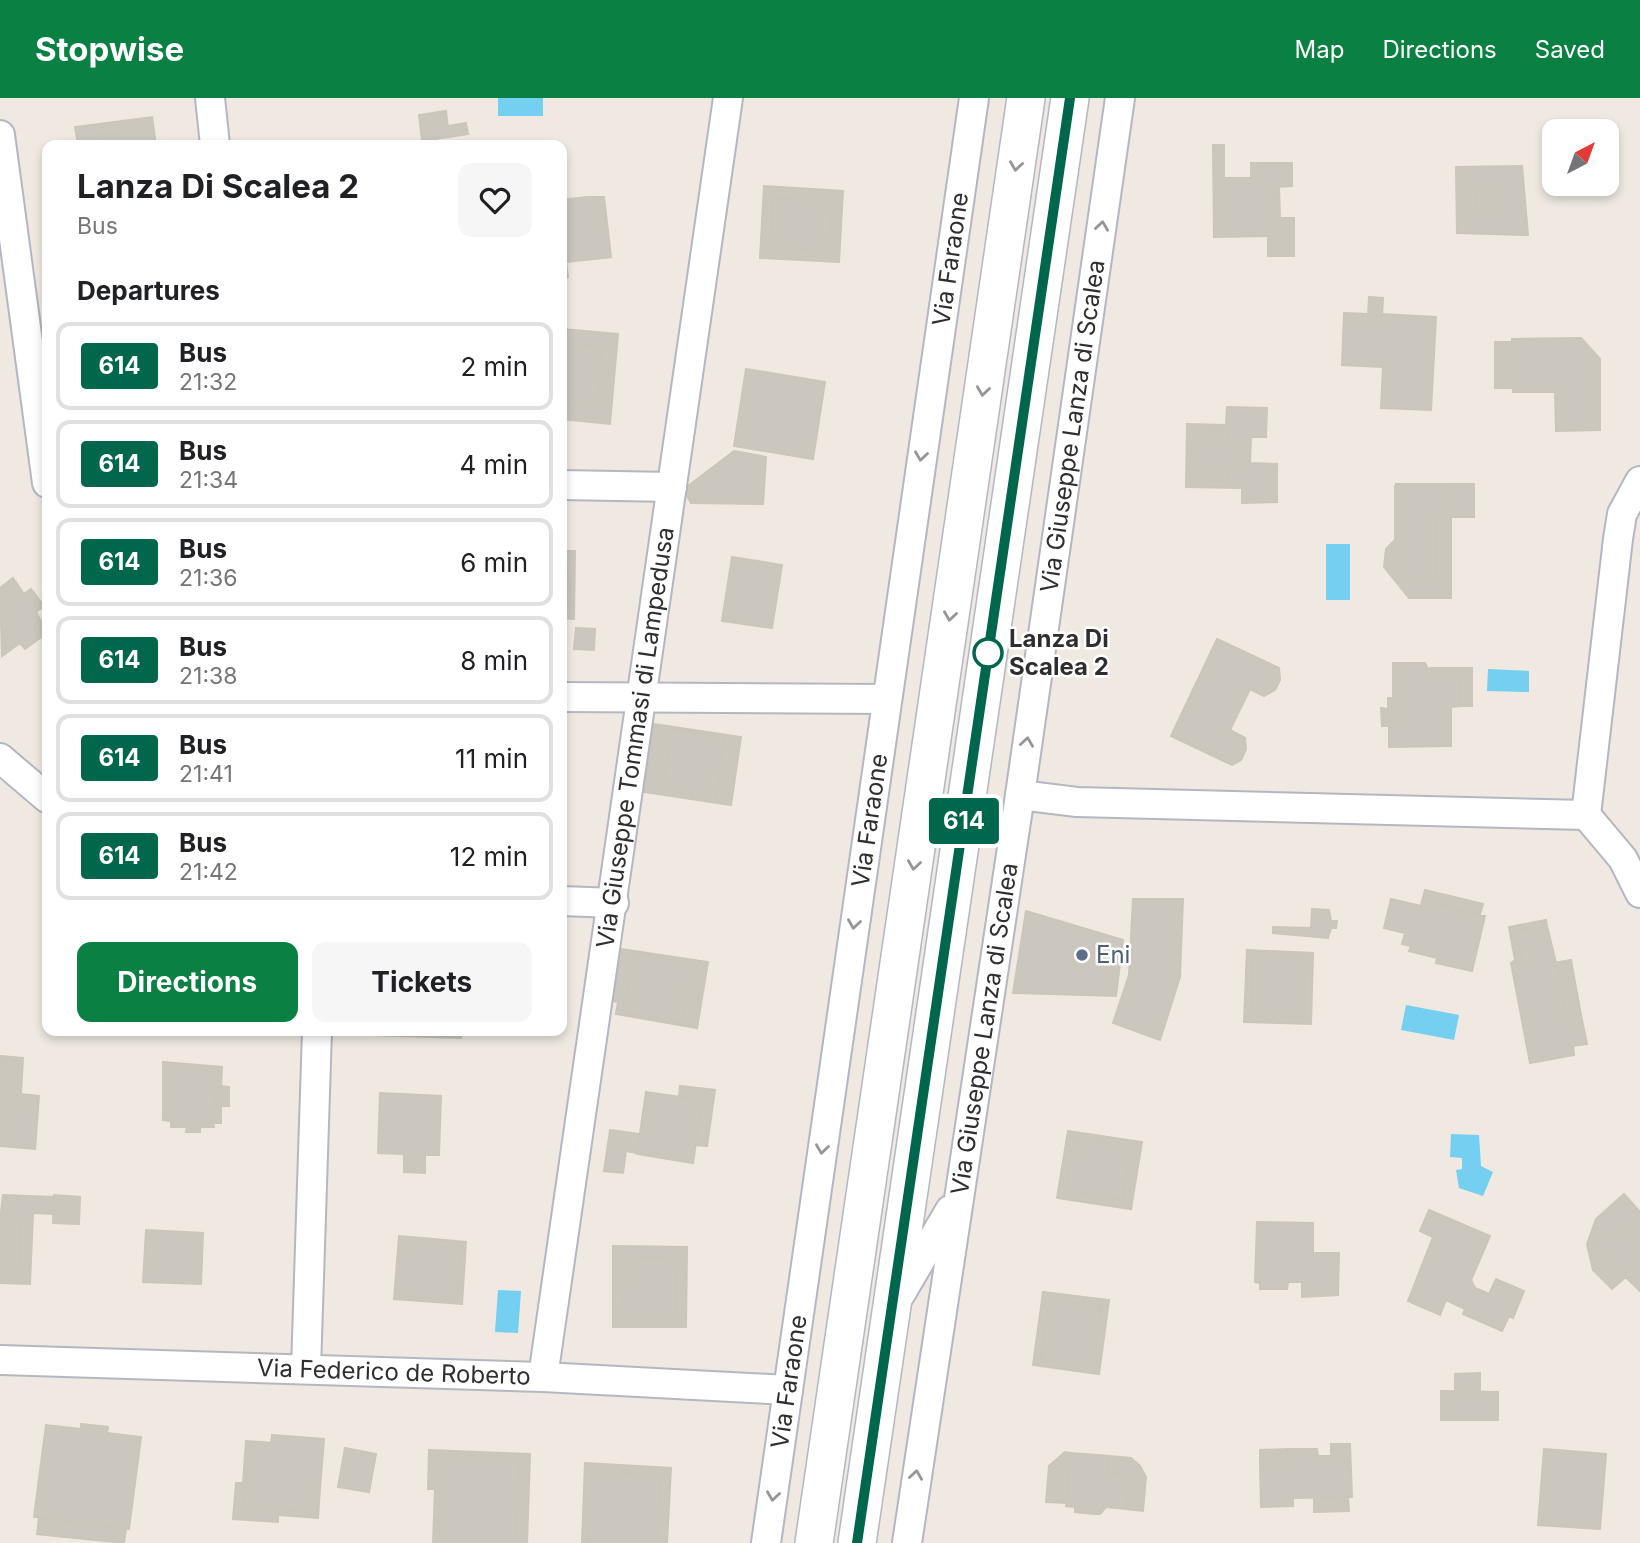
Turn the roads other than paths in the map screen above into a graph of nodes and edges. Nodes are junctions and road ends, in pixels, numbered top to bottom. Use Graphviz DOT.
graph roads {
  1 [pos="210,98"];
  2 [pos="728,98"];
  3 [pos="974,98"];
  4 [pos="1026,98"];
  5 [pos="1070,98"];
  6 [pos="1120,98"];
  7 [pos="0,135"];
  8 [pos="214,140"];
  9 [pos="42,447"];
  10 [pos="1640,481"];
  11 [pos="567,485"];
  12 [pos="672,487"];
  13 [pos="567,697"];
  14 [pos="886,699"];
  15 [pos="643,700"];
  16 [pos="0,758"];
  17 [pos="42,794"];
  18 [pos="1020,795"];
  19 [pos="1586,815"];
  20 [pos="1640,894"];
  21 [pos="567,901"];
  22 [pos="614,903"];
  23 [pos="317,1036"];
  24 [pos="959,1183"];
  25 [pos="888,1328"];
  26 [pos="0,1360"];
  27 [pos="306,1369"];
  28 [pos="544,1377"];
  29 [pos="788,1390"];
  30 [pos="766,1543"];
  31 [pos="814,1543"];
  32 [pos="857,1543"];
  33 [pos="907,1543"];
  1 -- 8 [label="street"];
  2 -- 12 [label="street, Via Giuseppe Tommasi di Lampedusa"];
  3 -- 14 [label="street, Via Faraone, one-way"];
  4 -- 31 [label="street, one-way"];
  5 -- 25 [label="street, Via Giuseppe Lanza di Scalea"];
  18 -- 6 [label="street, Via Giuseppe Lanza di Scalea, one-way"];
  7 -- 9 [label="street"];
  10 -- 19 [label="street"];
  11 -- 12 [label="street"];
  12 -- 15 [label="street, Via Giuseppe Tommasi di Lampedusa"];
  13 -- 15 [label="street"];
  14 -- 15 [label="street"];
  14 -- 29 [label="street, Via Faraone, one-way"];
  15 -- 22 [label="street, Via Giuseppe Tommasi di Lampedusa"];
  16 -- 17 [label="street"];
  18 -- 19 [label="street"];
  18 -- 24 [label="street, Via Giuseppe Lanza di Scalea"];
  19 -- 20 [label="street"];
  21 -- 22 [label="street"];
  22 -- 28 [label="street, Via Giuseppe Tommasi di Lampedusa"];
  23 -- 27 [label="street"];
  24 -- 25 [label="street"];
  33 -- 24 [label="street, Via Giuseppe Lanza di Scalea, one-way"];
  25 -- 32 [label="street, Via Giuseppe Lanza di Scalea"];
  26 -- 27 [label="street, Via Federico de Roberto"];
  27 -- 28 [label="street, Via Federico de Roberto"];
  28 -- 29 [label="street, Via Federico de Roberto"];
  29 -- 30 [label="street, Via Faraone, one-way"];
}
